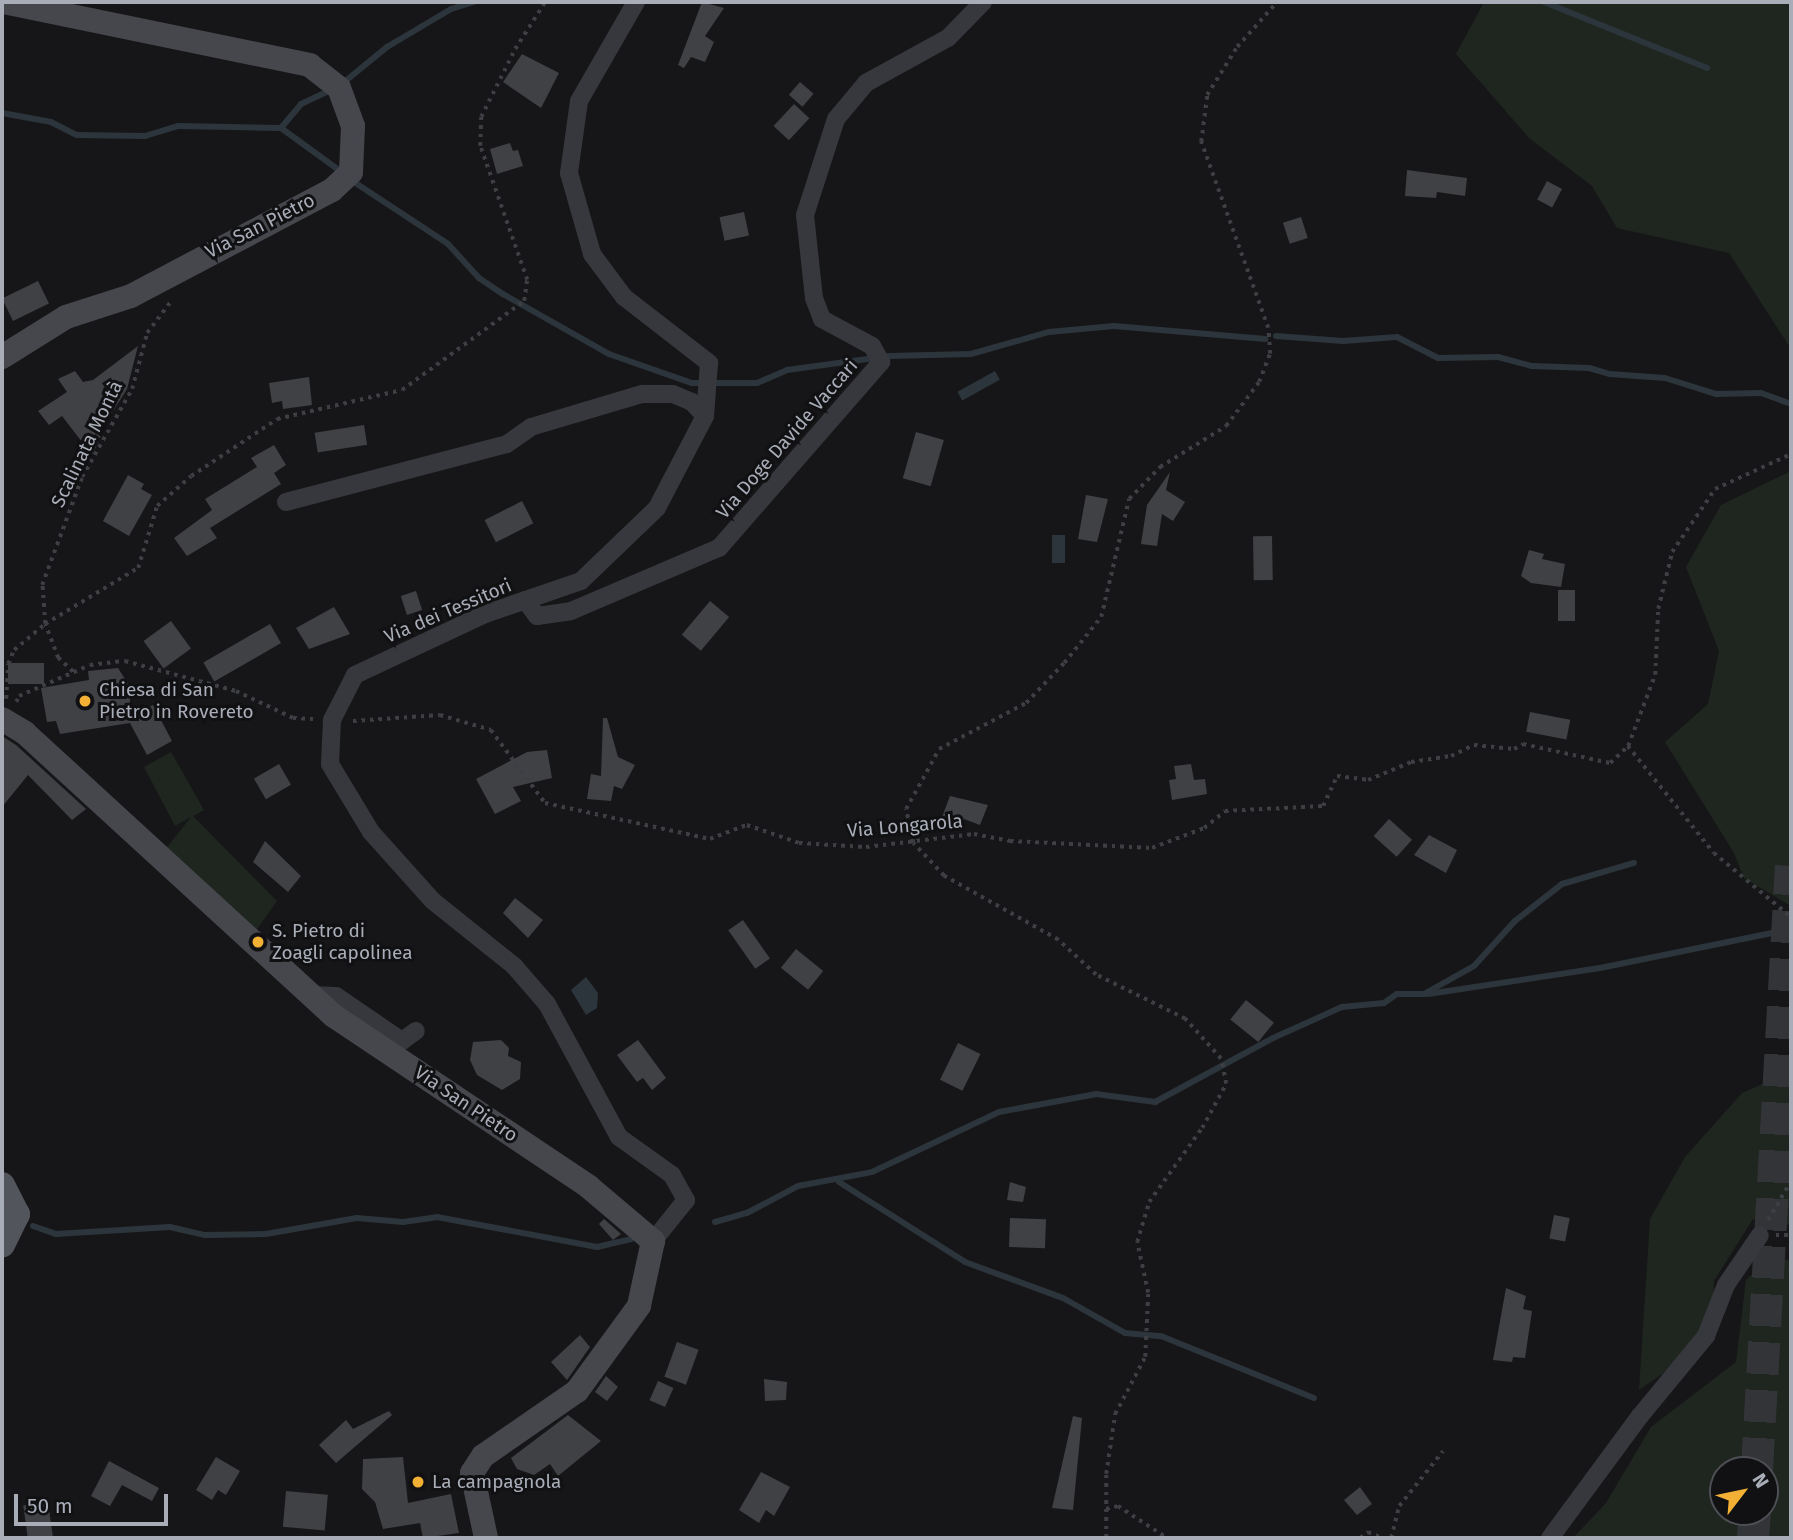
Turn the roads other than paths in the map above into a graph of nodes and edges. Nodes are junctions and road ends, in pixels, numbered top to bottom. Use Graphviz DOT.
graph roads {
  1 [pos="2,2"];
  2 [pos="636,2"];
  3 [pos="983,2"];
  4 [pos="2,357"];
  5 [pos="705,416"];
  6 [pos="286,502"];
  7 [pos="525,600"];
  8 [pos="4,719"];
  9 [pos="311,995"];
  10 [pos="416,1031"];
  11 [pos="2,1185"];
  12 [pos="1760,1235"];
  13 [pos="653,1241"];
  14 [pos="2,1245"];
  15 [pos="486,1538"];
  16 [pos="1550,1538"];
  1 -- 4 [label="street, Via San Pietro"];
  2 -- 5 [label="street, Via dei Tessitori"];
  3 -- 7 [label="street, Via Doge Davide Vaccari"];
  5 -- 6 [label="street"];
  5 -- 7 [label="street, Via dei Tessitori"];
  7 -- 13 [label="street, Via dei Tessitori"];
  8 -- 9 [label="street, Via San Pietro"];
  9 -- 10 [label="street"];
  9 -- 13 [label="street, Via San Pietro"];
  11 -- 14 [label="main road"];
  12 -- 16 [label="street"];
  13 -- 15 [label="street"];
}
